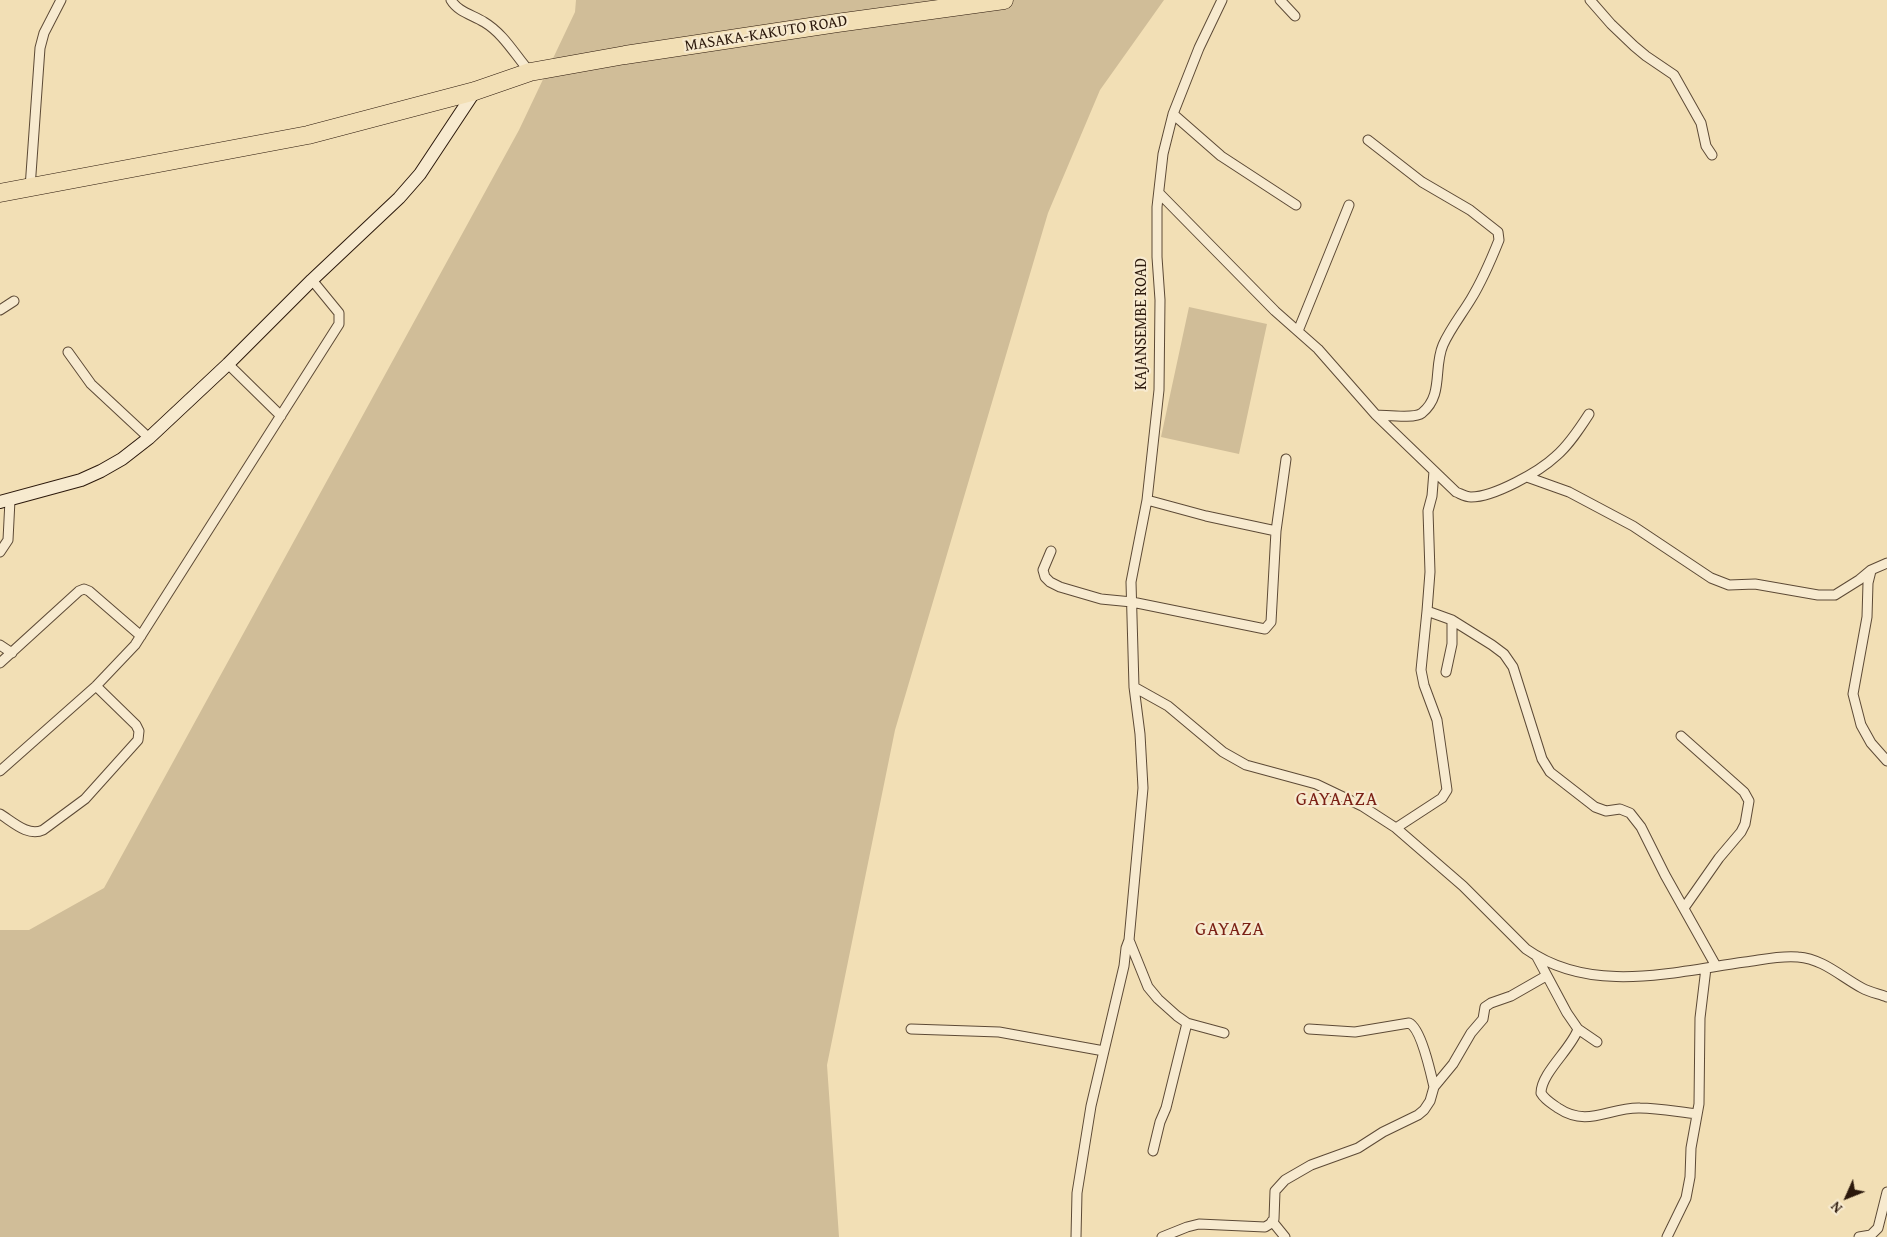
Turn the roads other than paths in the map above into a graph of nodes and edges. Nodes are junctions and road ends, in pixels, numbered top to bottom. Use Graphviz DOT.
graph roads {
  1 [pos="61,0"];
  2 [pos="451,0"];
  3 [pos="1004,0"];
  4 [pos="1222,0"];
  5 [pos="1280,0"];
  6 [pos="1590,0"];
  7 [pos="1294,16"];
  8 [pos="530,72"];
  9 [pos="475,90"];
  10 [pos="1173,114"];
  11 [pos="1368,140"];
  12 [pos="1712,154"];
  13 [pos="30,188"];
  14 [pos="0,193"];
  15 [pos="1159,193"];
  16 [pos="1296,205"];
  17 [pos="1349,205"];
  18 [pos="312,280"];
  19 [pos="14,301"];
  20 [pos="0,310"];
  21 [pos="1298,331"];
  22 [pos="68,352"];
  23 [pos="228,364"];
  24 [pos="1589,414"];
  25 [pos="1376,415"];
  26 [pos="281,416"];
  27 [pos="149,438"];
  28 [pos="1286,459"];
  29 [pos="1434,471"];
  30 [pos="1527,477"];
  31 [pos="1147,500"];
  32 [pos="5,501"];
  33 [pos="1276,531"];
  34 [pos="1051,551"];
  35 [pos="0,552"];
  36 [pos="1887,563"];
  37 [pos="1871,570"];
  38 [pos="1132,602"];
  39 [pos="1427,611"];
  40 [pos="1452,620"];
  41 [pos="141,636"];
  42 [pos="1,646"];
  43 [pos="12,653"];
  44 [pos="2,661"];
  45 [pos="1446,672"];
  46 [pos="96,686"];
  47 [pos="1134,687"];
  48 [pos="1681,736"];
  49 [pos="1887,761"];
  50 [pos="0,771"];
  51 [pos="0,814"];
  52 [pos="1396,828"];
  53 [pos="1684,908"];
  54 [pos="1129,940"];
  55 [pos="1537,957"];
  56 [pos="1716,966"];
  57 [pos="1706,968"];
  58 [pos="1546,976"];
  59 [pos="1887,997"];
  60 [pos="1187,1022"];
  61 [pos="911,1029"];
  62 [pos="1578,1029"];
  63 [pos="1310,1030"];
  64 [pos="1224,1033"];
  65 [pos="1596,1042"];
  66 [pos="1104,1051"];
  67 [pos="1434,1087"];
  68 [pos="1697,1114"];
  69 [pos="1153,1151"];
  70 [pos="1887,1192"];
  71 [pos="1272,1221"];
  72 [pos="1076,1237"];
  73 [pos="1162,1237"];
  74 [pos="1285,1237"];
  75 [pos="1667,1237"];
  76 [pos="1859,1237"];
  1 -- 13 [label="street"];
  2 -- 8 [label="street"];
  3 -- 8 [label="highway, MASAKA-KAKUTO ROAD"];
  4 -- 10 [label="street, KAJANSEMBE ROAD"];
  5 -- 7 [label="street"];
  6 -- 12 [label="street"];
  8 -- 9 [label="highway, MASAKA-KAKUTO ROAD"];
  9 -- 13 [label="highway, MASAKA-KAKUTO ROAD"];
  9 -- 18 [label="street"];
  10 -- 15 [label="street, KAJANSEMBE ROAD"];
  10 -- 16 [label="street"];
  11 -- 25 [label="street"];
  13 -- 14 [label="highway, MASAKA-KAKUTO ROAD"];
  15 -- 21 [label="street"];
  15 -- 31 [label="street, KAJANSEMBE ROAD"];
  17 -- 21 [label="street"];
  18 -- 23 [label="street"];
  18 -- 26 [label="street"];
  19 -- 20 [label="street"];
  21 -- 25 [label="street"];
  22 -- 27 [label="street"];
  23 -- 26 [label="street"];
  23 -- 27 [label="street"];
  24 -- 30 [label="street"];
  25 -- 29 [label="street"];
  26 -- 41 [label="street"];
  27 -- 32 [label="street"];
  28 -- 33 [label="street"];
  29 -- 30 [label="street"];
  29 -- 39 [label="street"];
  30 -- 37 [label="street"];
  31 -- 33 [label="street"];
  31 -- 38 [label="street, KAJANSEMBE ROAD"];
  32 -- 35 [label="street"];
  33 -- 38 [label="street"];
  34 -- 38 [label="street"];
  36 -- 37 [label="street"];
  37 -- 49 [label="street"];
  38 -- 47 [label="street, KAJANSEMBE ROAD"];
  39 -- 40 [label="street"];
  39 -- 52 [label="street"];
  40 -- 45 [label="street"];
  40 -- 53 [label="street"];
  41 -- 43 [label="street"];
  41 -- 46 [label="street"];
  42 -- 43 [label="street"];
  42 -- 44 [label="street"];
  43 -- 44 [label="street"];
  46 -- 50 [label="street"];
  46 -- 51 [label="street"];
  47 -- 52 [label="street"];
  47 -- 54 [label="street, KAJANSEMBE ROAD"];
  48 -- 53 [label="street"];
  52 -- 55 [label="street"];
  53 -- 56 [label="street"];
  54 -- 60 [label="street"];
  54 -- 66 [label="street, KAJANSEMBE ROAD"];
  55 -- 57 [label="street"];
  55 -- 58 [label="street"];
  56 -- 57 [label="street"];
  56 -- 59 [label="street"];
  57 -- 68 [label="street"];
  58 -- 62 [label="street"];
  58 -- 67 [label="street"];
  60 -- 64 [label="street"];
  60 -- 69 [label="street"];
  61 -- 66 [label="street"];
  62 -- 65 [label="street"];
  62 -- 68 [label="street"];
  63 -- 67 [label="street"];
  66 -- 72 [label="street, KAJANSEMBE ROAD"];
  67 -- 71 [label="street"];
  68 -- 75 [label="street"];
  70 -- 76 [label="street"];
  71 -- 73 [label="street"];
  71 -- 74 [label="street"];
}
